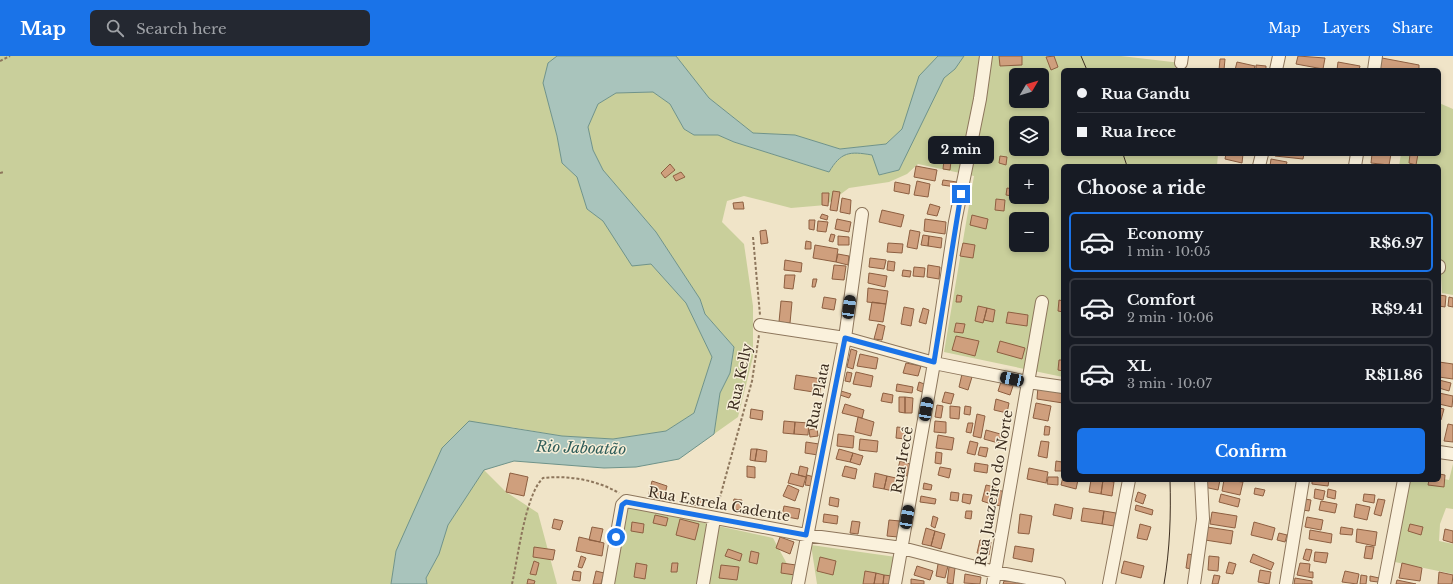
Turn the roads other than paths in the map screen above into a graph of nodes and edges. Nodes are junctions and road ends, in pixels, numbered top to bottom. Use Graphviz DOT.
graph roads {
  1 [pos="986,56"];
  2 [pos="1278,56"];
  3 [pos="1376,56"];
  4 [pos="1276,68"];
  5 [pos="1374,68"];
  6 [pos="862,214"];
  7 [pos="1042,302"];
  8 [pos="760,325"];
  9 [pos="845,338"];
  10 [pos="934,362"];
  11 [pos="1028,382"];
  12 [pos="1061,387"];
  13 [pos="1441,452"];
  14 [pos="1453,454"];
  15 [pos="1129,482"];
  16 [pos="1202,482"];
  17 [pos="1303,482"];
  18 [pos="1404,482"];
  19 [pos="714,518"];
  20 [pos="806,535"];
  21 [pos="902,548"];
  22 [pos="994,578"];
  23 [pos="608,584"];
  24 [pos="703,584"];
  25 [pos="798,584"];
  26 [pos="895,584"];
  27 [pos="1059,584"];
  28 [pos="1109,584"];
  29 [pos="1194,584"];
  30 [pos="1286,584"];
  31 [pos="1384,584"];
  1 -- 10 [label="street, Rua Irecê"];
  2 -- 4 [label="street"];
  3 -- 5 [label="street"];
  6 -- 9 [label="street, Rua Plata"];
  7 -- 11 [label="street, Rua Juazeiro do Norte"];
  8 -- 9 [label="street"];
  9 -- 10 [label="street"];
  9 -- 20 [label="street, Rua Plata"];
  10 -- 11 [label="street"];
  10 -- 21 [label="street, Rua Irecê"];
  11 -- 12 [label="street"];
  11 -- 22 [label="street, Rua Juazeiro do Norte"];
  13 -- 14 [label="street"];
  15 -- 28 [label="street"];
  16 -- 29 [label="street"];
  17 -- 30 [label="street"];
  18 -- 31 [label="street"];
  19 -- 20 [label="street, Rua Estrela Cadente"];
  19 -- 23 [label="street, Rua Estrela Cadente"];
  19 -- 24 [label="street"];
  20 -- 21 [label="street, Rua Estrela Cadente"];
  20 -- 25 [label="street, Rua Plata"];
  21 -- 22 [label="street, Rua Estrela Cadente"];
  21 -- 26 [label="street, Rua Irecê"];
  22 -- 27 [label="street, Rua Estrela Cadente"];
}
